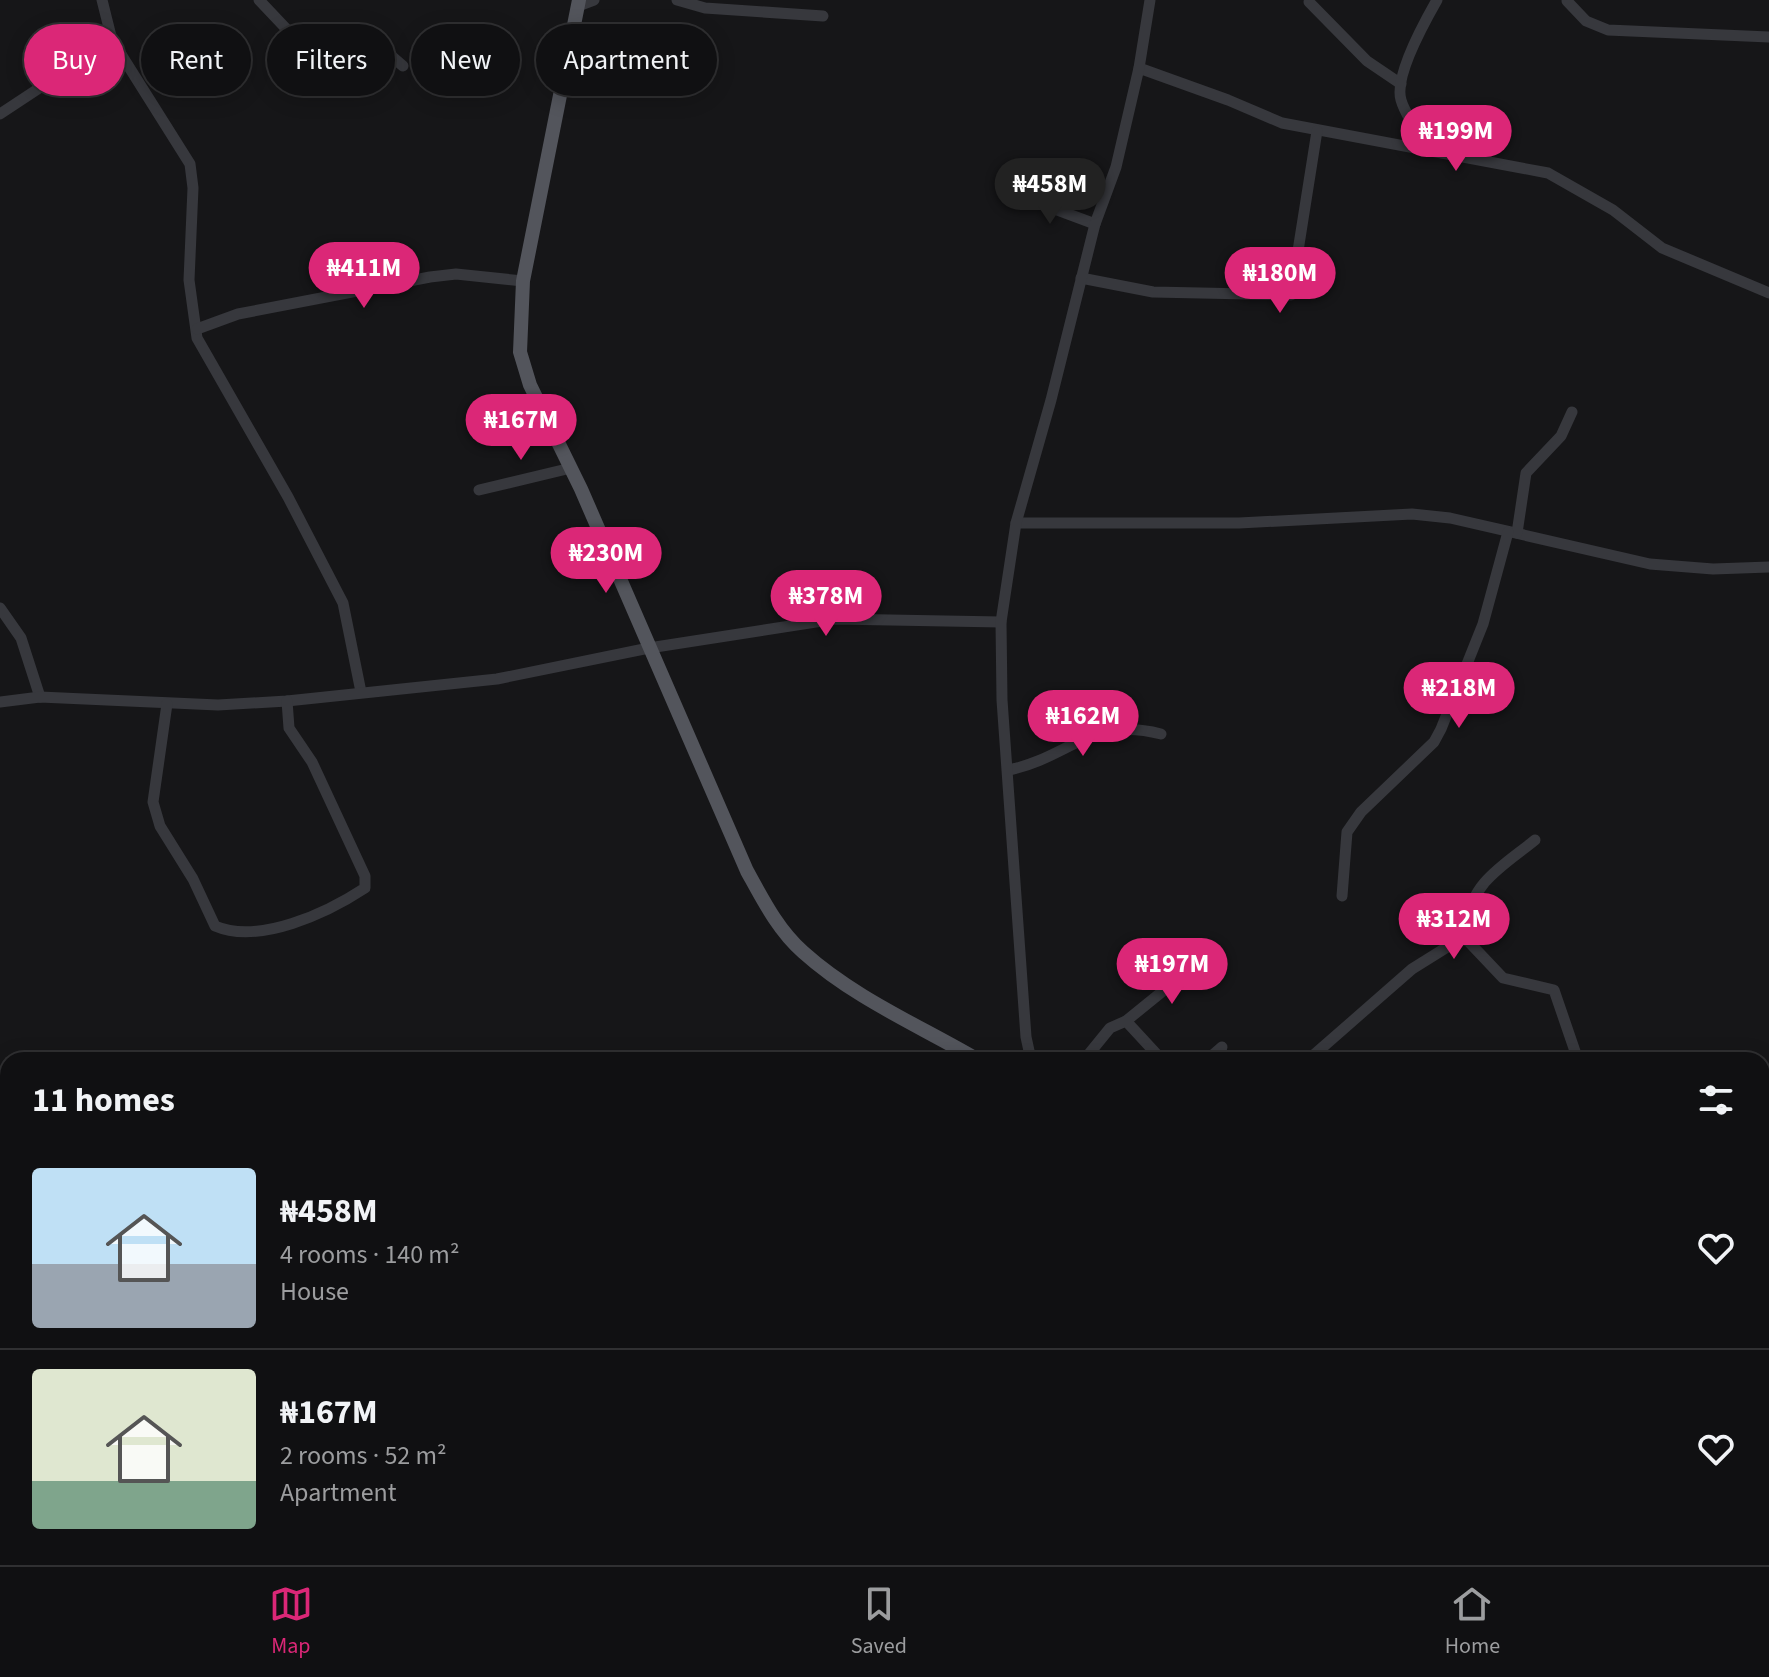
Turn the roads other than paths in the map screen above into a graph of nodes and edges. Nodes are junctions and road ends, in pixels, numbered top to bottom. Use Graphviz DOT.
graph roads {
  1 [pos="102,0"];
  2 [pos="259,0"];
  3 [pos="594,0"];
  4 [pos="677,0"];
  5 [pos="1150,0"];
  6 [pos="1437,0"];
  7 [pos="1567,1"];
  8 [pos="1309,2"];
  9 [pos="579,3"];
  10 [pos="823,16"];
  11 [pos="108,24"];
  12 [pos="1769,37"];
  13 [pos="125,61"];
  14 [pos="403,66"];
  15 [pos="1139,68"];
  16 [pos="1401,84"];
  17 [pos="27,96"];
  18 [pos="0,114"];
  19 [pos="1317,131"];
  20 [pos="1430,149"];
  21 [pos="1017,195"];
  22 [pos="1095,224"];
  23 [pos="1081,278"];
  24 [pos="523,281"];
  25 [pos="1769,293"];
  26 [pos="197,329"];
  27 [pos="1572,412"];
  28 [pos="571,468"];
  29 [pos="479,490"];
  30 [pos="1016,523"];
  31 [pos="1512,533"];
  32 [pos="1769,567"];
  33 [pos="0,608"];
  34 [pos="1001,622"];
  35 [pos="649,648"];
  36 [pos="361,692"];
  37 [pos="40,697"];
  38 [pos="287,701"];
  39 [pos="0,702"];
  40 [pos="167,704"];
  41 [pos="1161,734"];
  42 [pos="1009,770"];
  43 [pos="1535,840"];
  44 [pos="1342,896"];
  45 [pos="1454,940"];
  46 [pos="1195,965"];
  47 [pos="1126,1021"];
  48 [pos="1222,1047"];
  49 [pos="964,1052"];
  50 [pos="1029,1052"];
  51 [pos="1090,1052"];
  52 [pos="1155,1052"];
  53 [pos="1216,1052"];
  54 [pos="1317,1052"];
  55 [pos="1575,1052"];
  1 -- 11 [label="street"];
  2 -- 14 [label="street"];
  3 -- 9 [label="street"];
  4 -- 10 [label="street"];
  5 -- 15 [label="street"];
  6 -- 16 [label="street"];
  7 -- 12 [label="street"];
  8 -- 16 [label="street"];
  9 -- 24 [label="main road"];
  13 -- 26 [label="street"];
  15 -- 19 [label="street"];
  15 -- 22 [label="street"];
  16 -- 20 [label="street"];
  17 -- 18 [label="street"];
  19 -- 20 [label="street"];
  19 -- 23 [label="street"];
  20 -- 25 [label="street"];
  21 -- 22 [label="street"];
  22 -- 23 [label="street"];
  23 -- 30 [label="street"];
  24 -- 26 [label="street"];
  24 -- 28 [label="main road"];
  26 -- 36 [label="street"];
  27 -- 31 [label="street"];
  28 -- 29 [label="street"];
  28 -- 35 [label="main road"];
  30 -- 31 [label="street"];
  30 -- 34 [label="street"];
  31 -- 32 [label="street"];
  31 -- 44 [label="street"];
  33 -- 37 [label="street"];
  34 -- 35 [label="street"];
  34 -- 42 [label="street"];
  35 -- 36 [label="street"];
  35 -- 49 [label="main road"];
  36 -- 38 [label="street"];
  37 -- 39 [label="street"];
  37 -- 40 [label="street"];
  38 -- 40 [label="street"];
  38 -- 40 [label="street"];
  41 -- 42 [label="street"];
  42 -- 50 [label="street"];
  43 -- 45 [label="street"];
  45 -- 54 [label="street"];
  45 -- 55 [label="street"];
  46 -- 47 [label="street"];
  47 -- 51 [label="street"];
  47 -- 52 [label="street"];
  48 -- 53 [label="street"];
}
